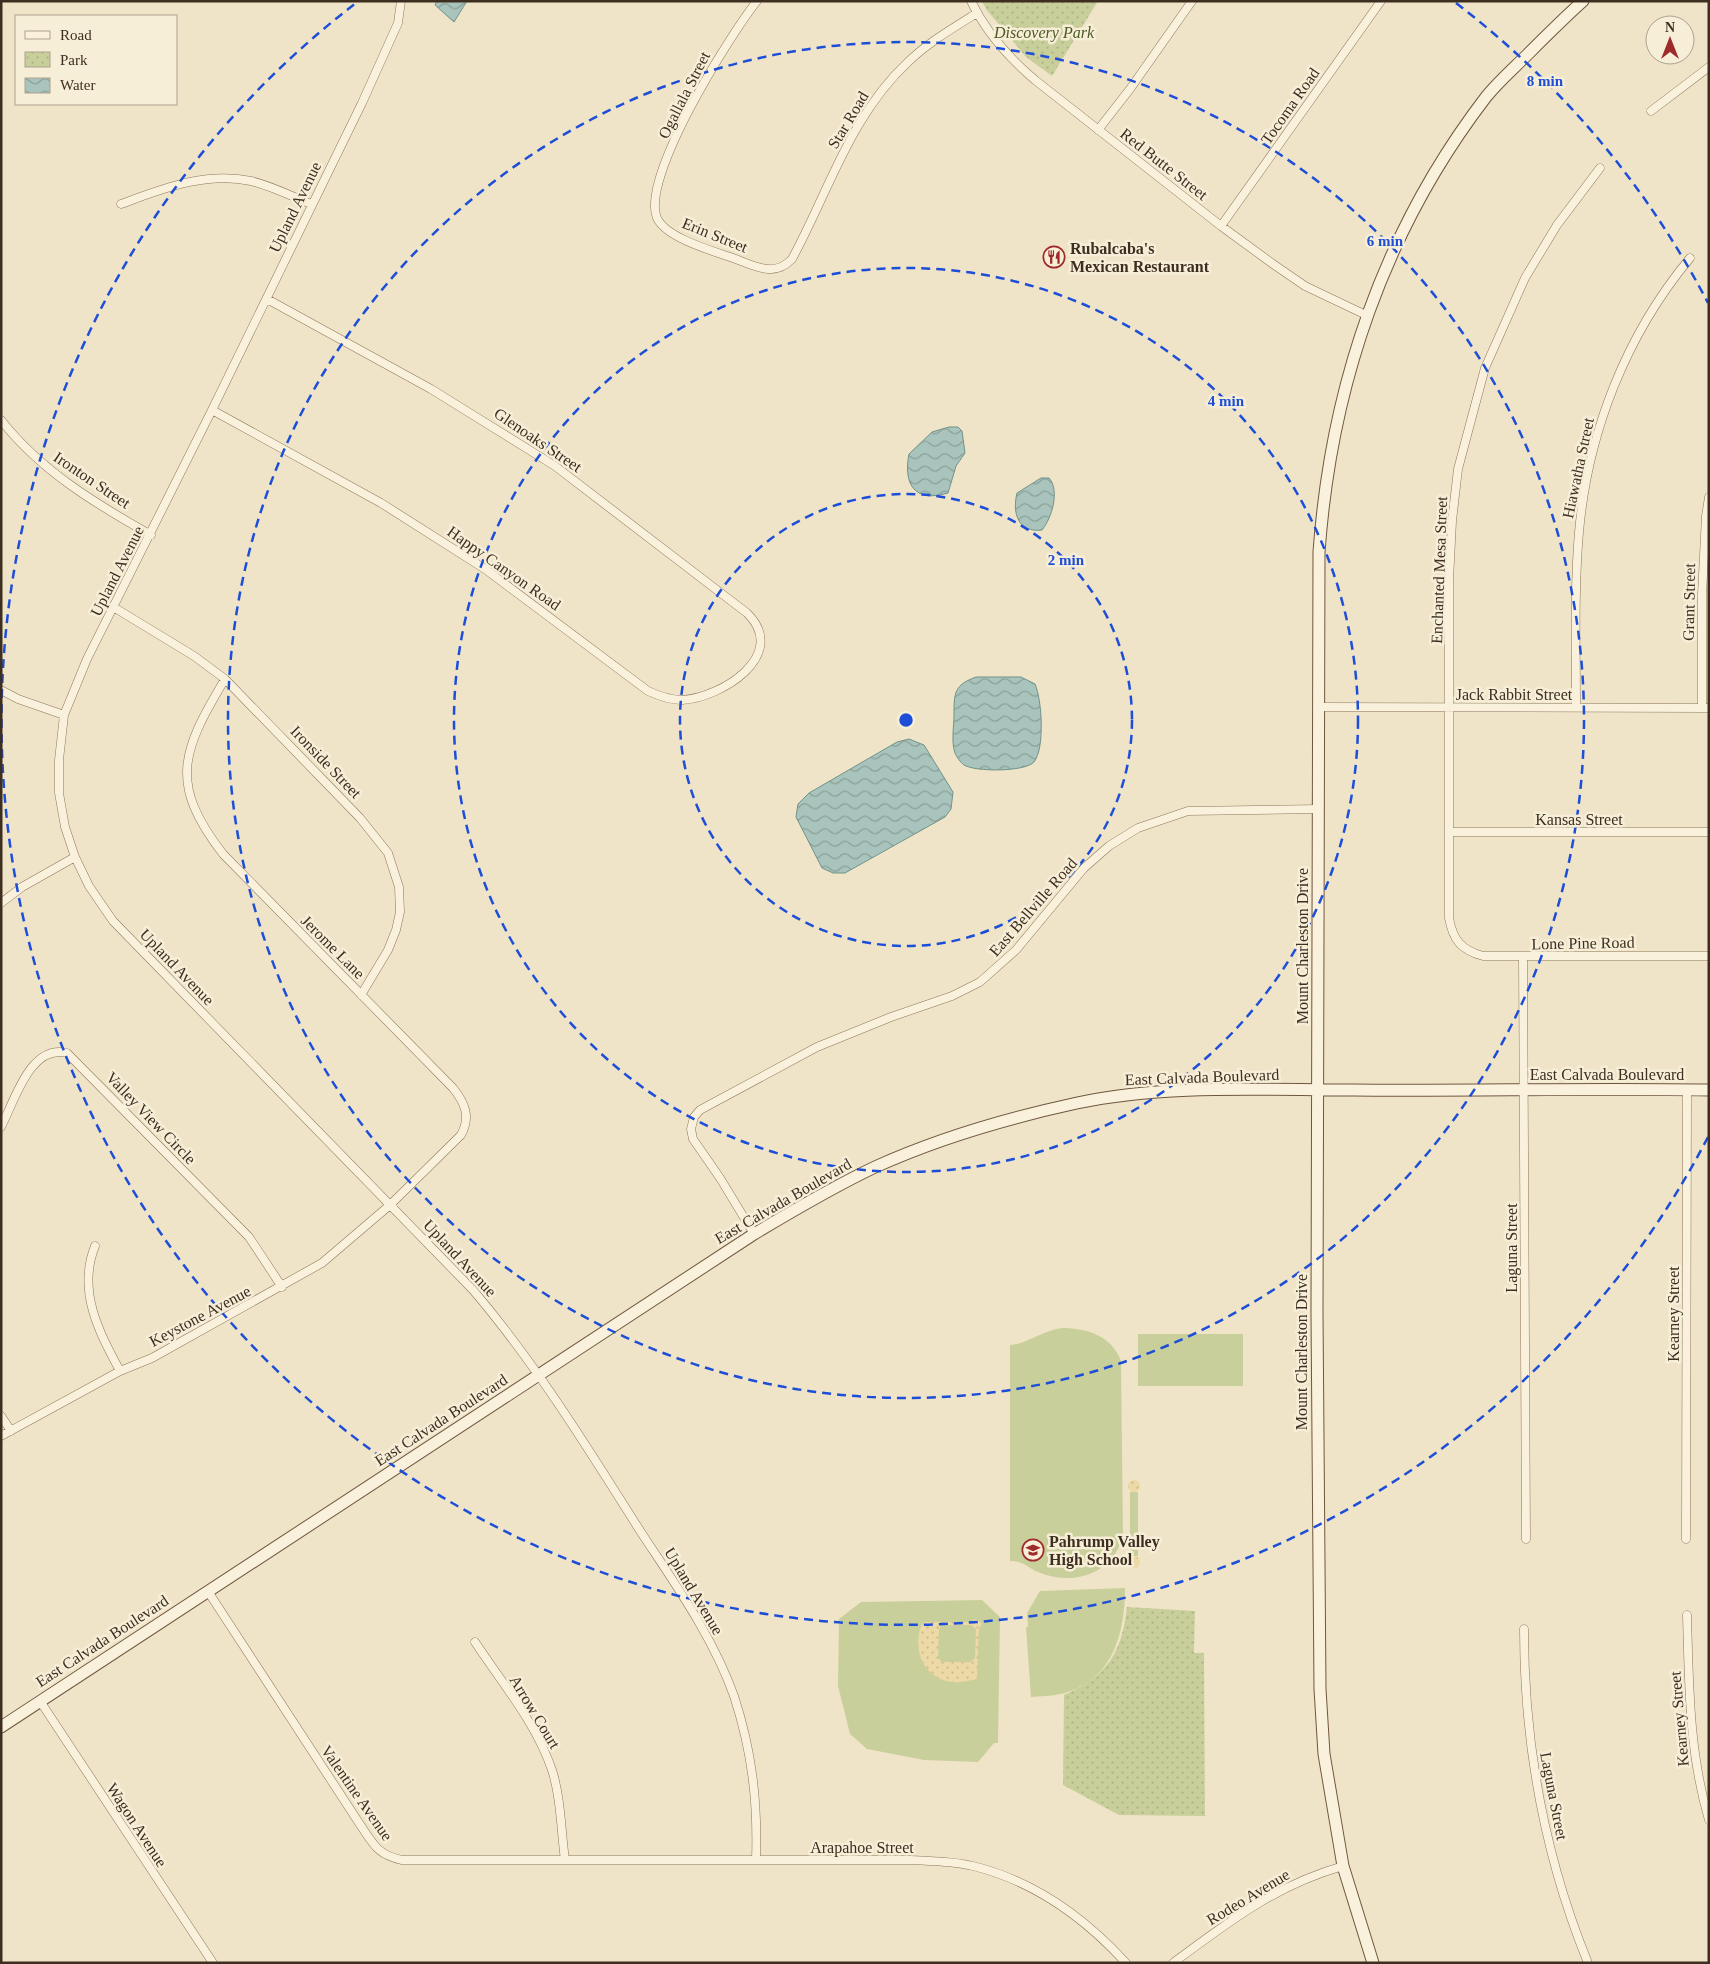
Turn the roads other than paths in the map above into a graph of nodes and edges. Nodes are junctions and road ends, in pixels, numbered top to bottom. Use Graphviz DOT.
graph roads {
  1 [pos="401,1"];
  2 [pos="757,1"];
  3 [pos="971,1"];
  4 [pos="1192,1"];
  5 [pos="1381,1"];
  6 [pos="1583,1"];
  7 [pos="977,13"];
  8 [pos="1709,67"];
  9 [pos="1651,111"];
  10 [pos="1098,130"];
  11 [pos="1600,168"];
  12 [pos="121,204"];
  13 [pos="311,204"];
  14 [pos="655,210"];
  15 [pos="1222,226"];
  16 [pos="1690,258"];
  17 [pos="777,269"];
  18 [pos="266,299"];
  19 [pos="1366,316"];
  20 [pos="212,410"];
  21 [pos="1,420"];
  22 [pos="1709,497"];
  23 [pos="151,535"];
  24 [pos="114,608"];
  25 [pos="762,641"];
  26 [pos="225,679"];
  27 [pos="1,690"];
  28 [pos="1319,707"];
  29 [pos="1576,707"];
  30 [pos="1450,708"];
  31 [pos="1705,708"];
  32 [pos="64,715"];
  33 [pos="1319,809"];
  34 [pos="1449,832"];
  35 [pos="1709,832"];
  36 [pos="75,857"];
  37 [pos="1,903"];
  38 [pos="1460,946"];
  39 [pos="1709,956"];
  40 [pos="1523,957"];
  41 [pos="361,995"];
  42 [pos="1319,1090"];
  43 [pos="1524,1090"];
  44 [pos="1687,1090"];
  45 [pos="1709,1090"];
  46 [pos="1,1126"];
  47 [pos="390,1205"];
  48 [pos="754,1234"];
  49 [pos="95,1246"];
  50 [pos="282,1287"];
  51 [pos="120,1371"];
  52 [pos="539,1375"];
  53 [pos="1,1416"];
  54 [pos="10,1431"];
  55 [pos="1,1436"];
  56 [pos="1526,1539"];
  57 [pos="1686,1539"];
  58 [pos="209,1593"];
  59 [pos="1687,1615"];
  60 [pos="1524,1629"];
  61 [pos="475,1642"];
  62 [pos="40,1701"];
  63 [pos="1,1727"];
  64 [pos="1709,1820"];
  65 [pos="565,1860"];
  66 [pos="756,1860"];
  67 [pos="1343,1866"];
  68 [pos="212,1963"];
  69 [pos="1126,1963"];
  70 [pos="1173,1963"];
  71 [pos="1373,1963"];
  72 [pos="1588,1963"];
  1 -- 13 [label="street, Upland Avenue"];
  2 -- 14 [label="street, Ogallala Street"];
  3 -- 7 [label="street, Red Butte Street"];
  4 -- 10 [label="street"];
  5 -- 15 [label="street, Tocoma Road"];
  6 -- 19 [label="street, Mount Charleston Drive"];
  7 -- 10 [label="street, Red Butte Street"];
  7 -- 17 [label="street, Star Road"];
  8 -- 9 [label="street"];
  10 -- 15 [label="street, Red Butte Street"];
  11 -- 30 [label="street, Enchanted Mesa Street"];
  12 -- 13 [label="street"];
  13 -- 18 [label="street, Upland Avenue"];
  14 -- 17 [label="street, Erin Street"];
  15 -- 19 [label="street, Red Butte Street"];
  16 -- 29 [label="street, Hiawatha Street"];
  18 -- 20 [label="street, Upland Avenue"];
  18 -- 25 [label="street, Glenoaks Street"];
  19 -- 28 [label="street, Mount Charleston Drive"];
  20 -- 23 [label="street, Upland Avenue"];
  20 -- 25 [label="street, Happy Canyon Road"];
  21 -- 23 [label="street, Ironton Street"];
  22 -- 31 [label="street, Grant Street"];
  23 -- 24 [label="street, Upland Avenue"];
  24 -- 26 [label="street, Ironside Street"];
  24 -- 32 [label="street, Upland Avenue"];
  26 -- 41 [label="street, Jerome Lane"];
  26 -- 41 [label="street, Ironside Street"];
  27 -- 32 [label="street"];
  28 -- 30 [label="street, Jack Rabbit Street"];
  28 -- 33 [label="street, Mount Charleston Drive"];
  29 -- 30 [label="street, Jack Rabbit Street"];
  29 -- 31 [label="street, Jack Rabbit Street"];
  30 -- 34 [label="street, Enchanted Mesa Street"];
  32 -- 36 [label="street, Upland Avenue"];
  33 -- 42 [label="street, Mount Charleston Drive"];
  33 -- 48 [label="street, East Bellville Road"];
  34 -- 35 [label="street, Kansas Street"];
  34 -- 38 [label="street, Enchanted Mesa Street"];
  36 -- 37 [label="street"];
  36 -- 47 [label="street, Upland Avenue"];
  38 -- 40 [label="street, Lone Pine Road"];
  39 -- 40 [label="street, Lone Pine Road"];
  40 -- 43 [label="street, Laguna Street"];
  41 -- 47 [label="street, Jerome Lane"];
  42 -- 43 [label="street, East Calvada Boulevard"];
  42 -- 48 [label="street, East Calvada Boulevard"];
  42 -- 67 [label="street, Mount Charleston Drive"];
  43 -- 44 [label="street, East Calvada Boulevard"];
  43 -- 56 [label="street, Laguna Street"];
  44 -- 45 [label="street, East Calvada Boulevard"];
  44 -- 57 [label="street, Kearney Street"];
  46 -- 50 [label="street, Valley View Circle"];
  47 -- 50 [label="street, Keystone Avenue"];
  47 -- 52 [label="street, Upland Avenue"];
  48 -- 52 [label="street, East Calvada Boulevard"];
  49 -- 51 [label="street"];
  50 -- 51 [label="street, Keystone Avenue"];
  51 -- 54 [label="street, Keystone Avenue"];
  52 -- 58 [label="street, East Calvada Boulevard"];
  52 -- 66 [label="street, Upland Avenue"];
  53 -- 54 [label="street"];
  54 -- 55 [label="street, Keystone Avenue"];
  58 -- 62 [label="street, East Calvada Boulevard"];
  58 -- 65 [label="street, Valentine Avenue"];
  59 -- 64 [label="street, Kearney Street"];
  60 -- 72 [label="street, Laguna Street"];
  61 -- 65 [label="street, Arrow Court"];
  62 -- 63 [label="street, East Calvada Boulevard"];
  62 -- 68 [label="street, Wagon Avenue"];
  65 -- 66 [label="street, Arapahoe Street"];
  66 -- 69 [label="street, Arapahoe Street"];
  67 -- 70 [label="street, Rodeo Avenue"];
  67 -- 71 [label="street, Mount Charleston Drive"];
}
